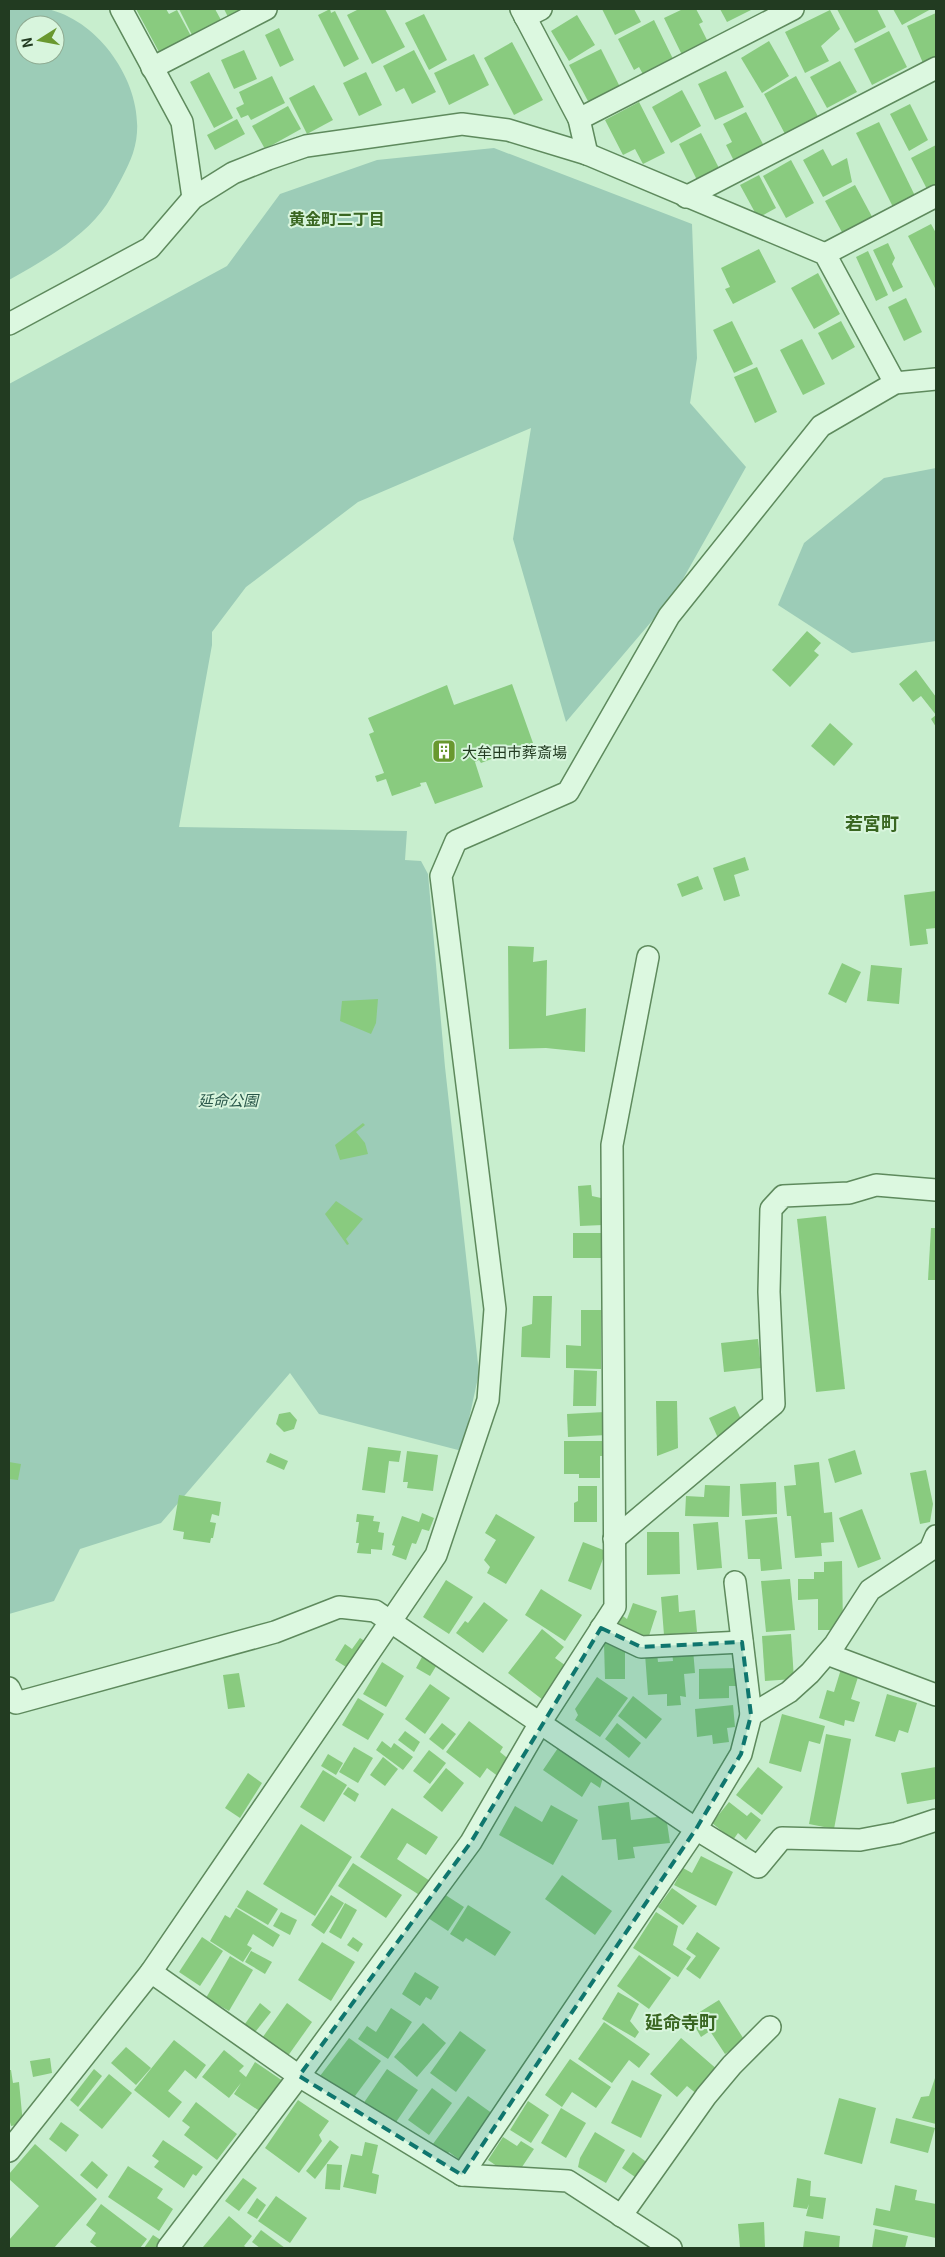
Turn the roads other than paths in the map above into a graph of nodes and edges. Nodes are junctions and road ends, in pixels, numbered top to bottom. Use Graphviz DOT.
graph roads {
  1 [pos="120,9"];
  2 [pos="266,9"];
  3 [pos="793,9"];
  4 [pos="529,11"];
  5 [pos="152,68"];
  6 [pos="936,68"];
  7 [pos="578,119"];
  8 [pos="587,154"];
  9 [pos="936,196"];
  10 [pos="686,197"];
  11 [pos="193,198"];
  12 [pos="825,254"];
  13 [pos="9,324"];
  14 [pos="936,379"];
  15 [pos="895,383"];
  16 [pos="648,957"];
  17 [pos="936,1190"];
  18 [pos="936,1536"];
  19 [pos="614,1539"];
  20 [pos="734,1582"];
  21 [pos="390,1622"];
  22 [pos="601,1628"];
  23 [pos="742,1642"];
  24 [pos="827,1654"];
  25 [pos="9,1688"];
  26 [pos="936,1695"];
  27 [pos="750,1715"];
  28 [pos="540,1723"];
  29 [pos="936,1820"];
  30 [pos="696,1829"];
  31 [pos="151,1972"];
  32 [pos="770,2027"];
  33 [pos="298,2076"];
  34 [pos="9,2151"];
  35 [pos="462,2175"];
  36 [pos="621,2216"];
  37 [pos="168,2248"];
  38 [pos="671,2248"];
  1 -- 5 [label="street"];
  2 -- 5 [label="street"];
  3 -- 7 [label="street"];
  4 -- 7 [label="street"];
  5 -- 11 [label="street"];
  6 -- 10 [label="street"];
  7 -- 8 [label="street"];
  8 -- 10 [label="street"];
  8 -- 11 [label="street"];
  9 -- 12 [label="street"];
  10 -- 12 [label="street"];
  11 -- 13 [label="street"];
  12 -- 15 [label="street"];
  14 -- 15 [label="street"];
  15 -- 21 [label="street"];
  16 -- 19 [label="street"];
  17 -- 19 [label="street"];
  18 -- 24 [label="street"];
  19 -- 22 [label="street"];
  20 -- 23 [label="street"];
  21 -- 25 [label="street"];
  21 -- 28 [label="street"];
  21 -- 31 [label="street"];
  22 -- 23 [label="street"];
  22 -- 28 [label="street"];
  23 -- 27 [label="street"];
  24 -- 26 [label="street"];
  24 -- 27 [label="street"];
  27 -- 30 [label="street"];
  28 -- 30 [label="street"];
  28 -- 33 [label="street"];
  29 -- 30 [label="street"];
  30 -- 35 [label="street"];
  31 -- 33 [label="street"];
  31 -- 34 [label="street"];
  32 -- 36 [label="street"];
  33 -- 35 [label="street"];
  33 -- 37 [label="street"];
  35 -- 36 [label="street"];
  36 -- 38 [label="street"];
}
